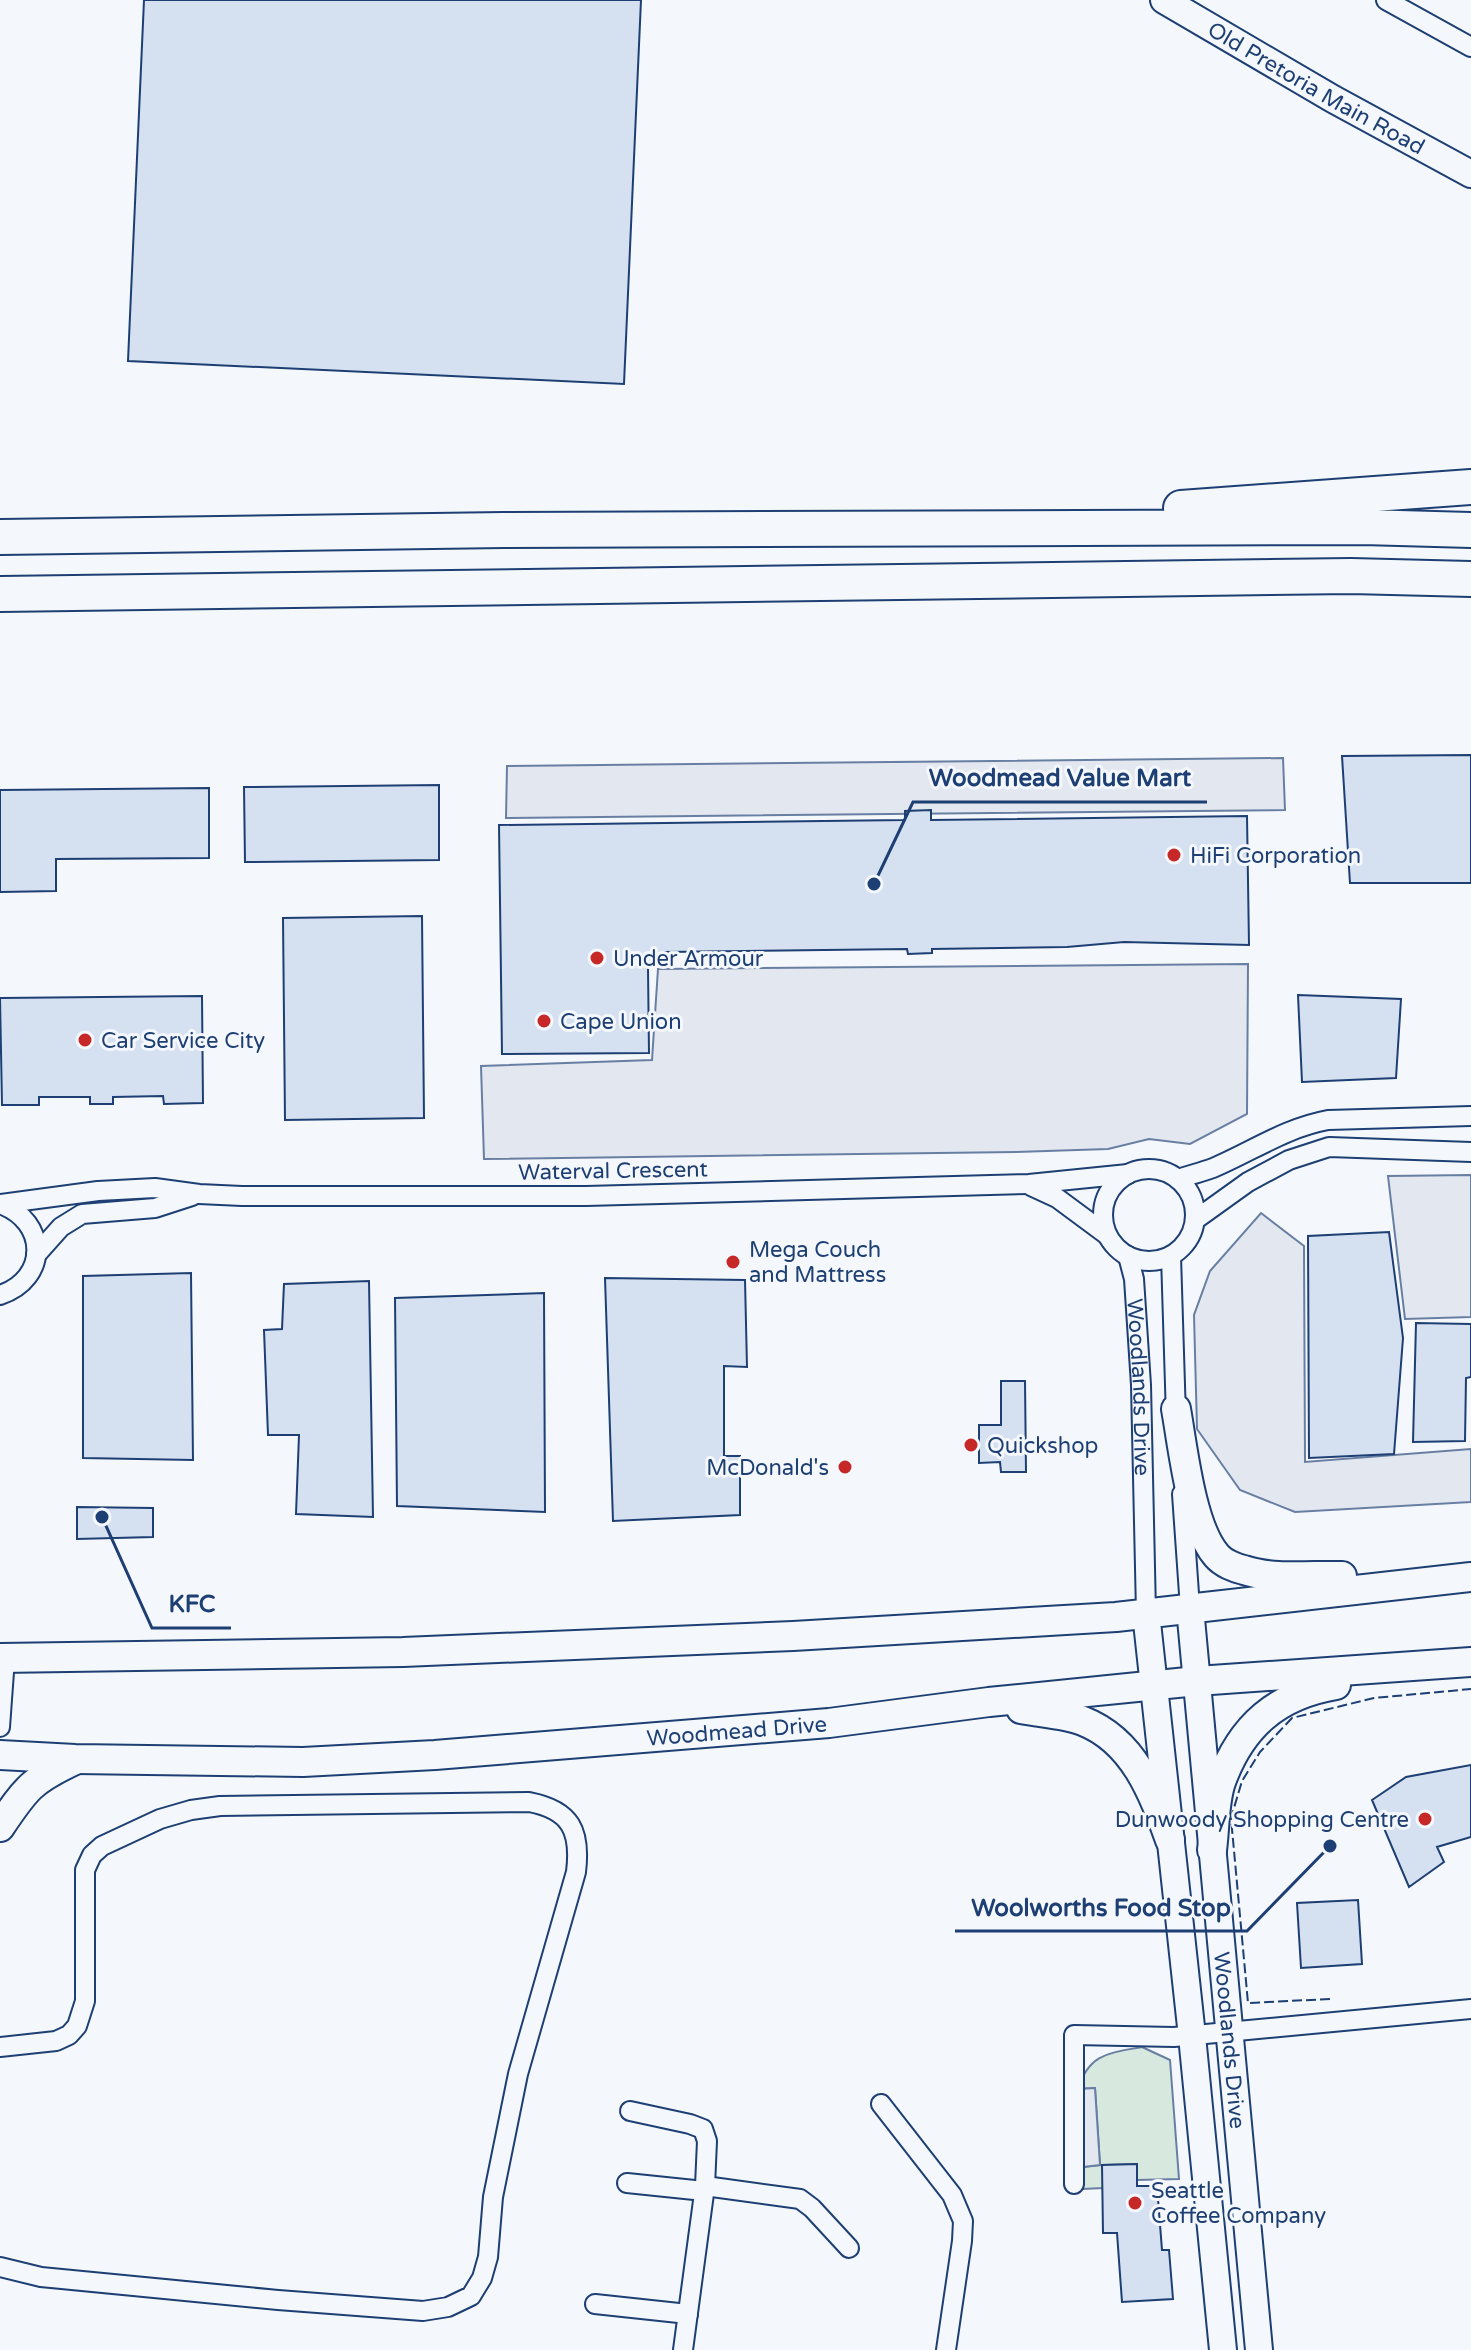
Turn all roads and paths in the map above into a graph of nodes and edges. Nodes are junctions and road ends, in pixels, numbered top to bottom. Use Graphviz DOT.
graph roads {
  1 [pos="1164,0"];
  2 [pos="1386,0"];
  3 [pos="1471,47"];
  4 [pos="1471,174"];
  5 [pos="1471,487"];
  6 [pos="933,530"];
  7 [pos="1471,530"];
  8 [pos="0,537"];
  9 [pos="1471,579"];
  10 [pos="0,594"];
  11 [pos="1471,1116"];
  12 [pos="1471,1152"];
  13 [pos="1128,1174"];
  14 [pos="1178,1179"];
  15 [pos="1029,1184"];
  16 [pos="199,1194"];
  17 [pos="0,1204"];
  18 [pos="1195,1220"];
  19 [pos="1107,1235"];
  20 [pos="36,1255"];
  21 [pos="1128,1256"];
  22 [pos="1171,1256"];
  23 [pos="0,1295"];
  24 [pos="1176,1409"];
  25 [pos="1471,1577"];
  26 [pos="1440,1580"];
  27 [pos="1190,1608"];
  28 [pos="1146,1613"];
  29 [pos="3,1658"];
  30 [pos="1471,1662"];
  31 [pos="1197,1681"];
  32 [pos="1152,1687"];
  33 [pos="989,1702"];
  34 [pos="0,1727"];
  35 [pos="0,1755"];
  36 [pos="75,1759"];
  37 [pos="0,1827"];
  38 [pos="1170,1840"];
  39 [pos="1212,1850"];
  40 [pos="1471,2009"];
  41 [pos="1228,2032"];
  42 [pos="1192,2036"];
  43 [pos="0,2047"];
  44 [pos="881,2104"];
  45 [pos="630,2111"];
  46 [pos="627,2183"];
  47 [pos="1074,2184"];
  48 [pos="704,2188"];
  49 [pos="849,2248"];
  50 [pos="0,2267"];
  51 [pos="595,2304"];
  52 [pos="688,2314"];
  53 [pos="683,2350"];
  54 [pos="946,2350"];
  55 [pos="1223,2350"];
  56 [pos="1259,2350"];
  1 -- 4 [label="main road, Old Pretoria Main Road"];
  2 -- 3 [label="street"];
  5 -- 6 [label="highway"];
  6 -- 7 [label="highway"];
  6 -- 8 [label="highway"];
  9 -- 10 [label="highway"];
  11 -- 14 [label="street"];
  12 -- 18 [label="street"];
  13 -- 14 [label="street"];
  13 -- 15 [label="street, Waterval Crescent"];
  13 -- 19 [label="street"];
  14 -- 18 [label="street"];
  15 -- 16 [label="street, Waterval Crescent"];
  15 -- 19 [label="street"];
  16 -- 17 [label="street, Waterval Crescent"];
  16 -- 20 [label="street, Waterval Crescent"];
  17 -- 20 [label="street"];
  18 -- 22 [label="street"];
  19 -- 21 [label="street"];
  20 -- 23 [label="street, Waterval Crescent"];
  21 -- 22 [label="street"];
  21 -- 28 [label="street, Woodlands Drive"];
  22 -- 24 [label="street, Woodlands Drive"];
  24 -- 26 [label="main road"];
  24 -- 27 [label="street, Woodlands Drive"];
  25 -- 26 [label="main road"];
  26 -- 27 [label="main road"];
  27 -- 28 [label="main road"];
  27 -- 31 [label="main road, Woodlands Drive"];
  28 -- 29 [label="main road"];
  28 -- 32 [label="main road, Woodlands Drive"];
  29 -- 34 [label="street"];
  30 -- 31 [label="main road, Woodmead Drive"];
  30 -- 39 [label="main road"];
  31 -- 32 [label="main road, Woodmead Drive"];
  31 -- 39 [label="main road, Woodlands Drive"];
  32 -- 33 [label="main road, Woodmead Drive"];
  32 -- 38 [label="main road, Woodlands Drive"];
  33 -- 36 [label="main road, Woodmead Drive"];
  33 -- 38 [label="main road"];
  35 -- 36 [label="main road, Woodmead Drive"];
  36 -- 37 [label="main road"];
  38 -- 42 [label="main road, Woodlands Drive"];
  39 -- 41 [label="main road, Woodlands Drive"];
  40 -- 41 [label="street"];
  41 -- 42 [label="street"];
  41 -- 56 [label="main road, Woodlands Drive"];
  42 -- 47 [label="street"];
  42 -- 55 [label="main road, Woodlands Drive"];
  43 -- 50 [label="street"];
  44 -- 54 [label="street"];
  45 -- 48 [label="street"];
  46 -- 48 [label="street"];
  48 -- 49 [label="street"];
  48 -- 52 [label="street"];
  51 -- 52 [label="street"];
  52 -- 53 [label="street"];
}
